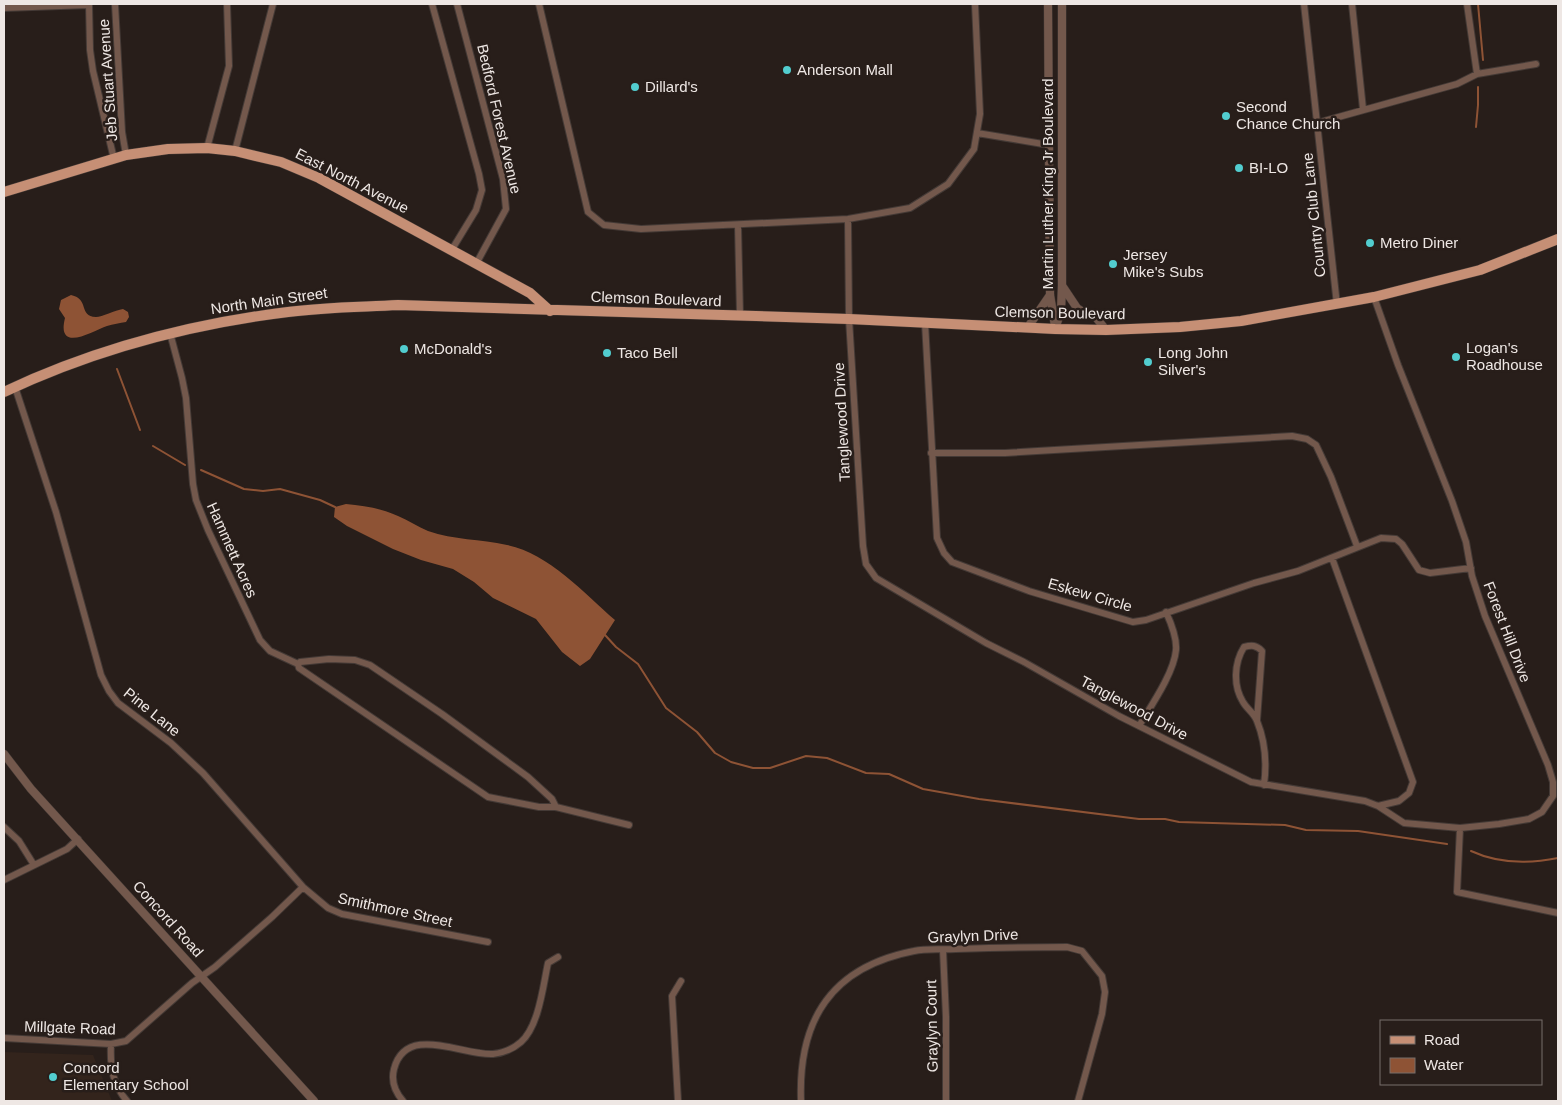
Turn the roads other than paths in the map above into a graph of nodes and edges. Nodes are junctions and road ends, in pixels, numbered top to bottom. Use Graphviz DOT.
graph roads {
  1 [pos="89,4"];
  2 [pos="115,4"];
  3 [pos="226,4"];
  4 [pos="273,4"];
  5 [pos="432,4"];
  6 [pos="458,4"];
  7 [pos="539,4"];
  8 [pos="975,4"];
  9 [pos="1048,4"];
  10 [pos="1062,4"];
  11 [pos="1304,4"];
  12 [pos="1352,4"];
  13 [pos="1466,4"];
  14 [pos="4,8"];
  15 [pos="1536,64"];
  16 [pos="1477,74"];
  17 [pos="1363,109"];
  18 [pos="1317,123"];
  19 [pos="977,133"];
  20 [pos="1048,145"];
  21 [pos="207,148"];
  22 [pos="235,151"];
  23 [pos="126,155"];
  24 [pos="114,159"];
  25 [pos="4,192"];
  26 [pos="848,219"];
  27 [pos="738,225"];
  28 [pos="1558,239"];
  29 [pos="452,251"];
  30 [pos="476,264"];
  31 [pos="1062,285"];
  32 [pos="1050,295"];
  33 [pos="1374,297"];
  34 [pos="1337,305"];
  35 [pos="550,311"];
  36 [pos="740,316"];
  37 [pos="849,319"];
  38 [pos="925,322"];
  39 [pos="1028,327"];
  40 [pos="1055,329"];
  41 [pos="1106,330"];
  42 [pos="170,333"];
  43 [pos="15,387"];
  44 [pos="4,392"];
  45 [pos="932,453"];
  46 [pos="1357,546"];
  47 [pos="1332,558"];
  48 [pos="1471,568"];
  49 [pos="1166,612"];
  50 [pos="298,664"];
  51 [pos="1257,720"];
  52 [pos="1139,726"];
  53 [pos="4,754"];
  54 [pos="1264,785"];
  55 [pos="1378,806"];
  56 [pos="556,807"];
  57 [pos="629,825"];
  58 [pos="4,827"];
  59 [pos="1460,828"];
  60 [pos="78,839"];
  61 [pos="34,865"];
  62 [pos="4,880"];
  63 [pos="303,887"];
  64 [pos="1558,912"];
  65 [pos="488,942"];
  66 [pos="943,950"];
  67 [pos="558,957"];
  68 [pos="202,977"];
  69 [pos="681,981"];
  70 [pos="4,1038"];
  71 [pos="111,1044"];
  72 [pos="127,1101"];
  73 [pos="314,1101"];
  74 [pos="403,1101"];
  75 [pos="678,1101"];
  76 [pos="801,1101"];
  77 [pos="946,1101"];
  78 [pos="1078,1101"];
  1 -- 14 [label="street"];
  1 -- 24 [label="street, Jeb Stuart Avenue"];
  2 -- 23 [label="street, Jeb Stuart Avenue"];
  3 -- 21 [label="street"];
  4 -- 22 [label="street"];
  5 -- 29 [label="street"];
  6 -- 30 [label="street, Bedford Forest Avenue"];
  7 -- 27 [label="street"];
  8 -- 19 [label="street"];
  9 -- 20 [label="street, Martin Luther King Jr Boulevard"];
  10 -- 31 [label="street, Martin Luther King Jr Boulevard"];
  11 -- 18 [label="street, Country Club Lane"];
  12 -- 17 [label="street"];
  13 -- 16 [label="street"];
  15 -- 16 [label="street"];
  16 -- 17 [label="street"];
  17 -- 18 [label="street"];
  18 -- 34 [label="street, Country Club Lane"];
  19 -- 20 [label="street"];
  19 -- 26 [label="street"];
  20 -- 32 [label="street, Martin Luther King Jr Boulevard"];
  21 -- 22 [label="main road, East North Avenue"];
  21 -- 23 [label="main road, East North Avenue"];
  22 -- 29 [label="main road, East North Avenue"];
  23 -- 24 [label="main road, East North Avenue"];
  24 -- 25 [label="main road, East North Avenue"];
  26 -- 27 [label="street"];
  26 -- 37 [label="street, Tanglewood Drive"];
  27 -- 36 [label="street"];
  28 -- 33 [label="main road, Clemson Boulevard"];
  29 -- 30 [label="main road, East North Avenue"];
  30 -- 35 [label="main road, East North Avenue"];
  31 -- 40 [label="street, Martin Luther King Jr Boulevard"];
  31 -- 41 [label="street"];
  32 -- 39 [label="street, Martin Luther King Jr Boulevard"];
  32 -- 40 [label="street, Martin Luther King Jr Boulevard"];
  33 -- 34 [label="main road, Clemson Boulevard"];
  33 -- 48 [label="street, Forest Hill Drive"];
  34 -- 41 [label="main road, Clemson Boulevard"];
  35 -- 36 [label="main road, Clemson Boulevard"];
  35 -- 42 [label="main road, North Main Street"];
  36 -- 37 [label="main road, Clemson Boulevard"];
  37 -- 38 [label="main road, Clemson Boulevard"];
  37 -- 52 [label="street, Tanglewood Drive"];
  38 -- 39 [label="main road, Clemson Boulevard"];
  38 -- 45 [label="street, Eskew Circle"];
  39 -- 40 [label="main road, Clemson Boulevard"];
  40 -- 41 [label="main road, Clemson Boulevard"];
  42 -- 43 [label="main road, North Main Street"];
  42 -- 50 [label="street, Hammett Acres"];
  43 -- 44 [label="main road, North Main Street"];
  43 -- 63 [label="street, Pine Lane"];
  45 -- 46 [label="street"];
  45 -- 49 [label="street, Eskew Circle"];
  46 -- 47 [label="street, Eskew Circle"];
  46 -- 48 [label="street, Eskew Circle"];
  47 -- 49 [label="street, Eskew Circle"];
  47 -- 55 [label="street"];
  48 -- 59 [label="street, Forest Hill Drive"];
  49 -- 52 [label="street"];
  50 -- 56 [label="street, Hammett Acres"];
  50 -- 56 [label="street"];
  51 -- 51 [label="street"];
  51 -- 54 [label="street"];
  52 -- 54 [label="street, Tanglewood Drive"];
  53 -- 60 [label="street, Concord Road"];
  54 -- 55 [label="street, Tanglewood Drive"];
  55 -- 59 [label="street, Forest Hill Drive"];
  56 -- 57 [label="street, Hammett Acres"];
  58 -- 61 [label="street"];
  59 -- 64 [label="street"];
  60 -- 61 [label="street"];
  60 -- 68 [label="street, Concord Road"];
  61 -- 62 [label="street"];
  63 -- 65 [label="street, Smithmore Street"];
  63 -- 68 [label="street"];
  66 -- 76 [label="street, Graylyn Drive"];
  66 -- 77 [label="street, Graylyn Court"];
  66 -- 78 [label="street, Graylyn Drive"];
  67 -- 74 [label="street"];
  68 -- 71 [label="street, Millgate Road"];
  68 -- 73 [label="street, Concord Road"];
  69 -- 75 [label="street"];
  70 -- 71 [label="street, Millgate Road"];
  71 -- 72 [label="street"];
}
